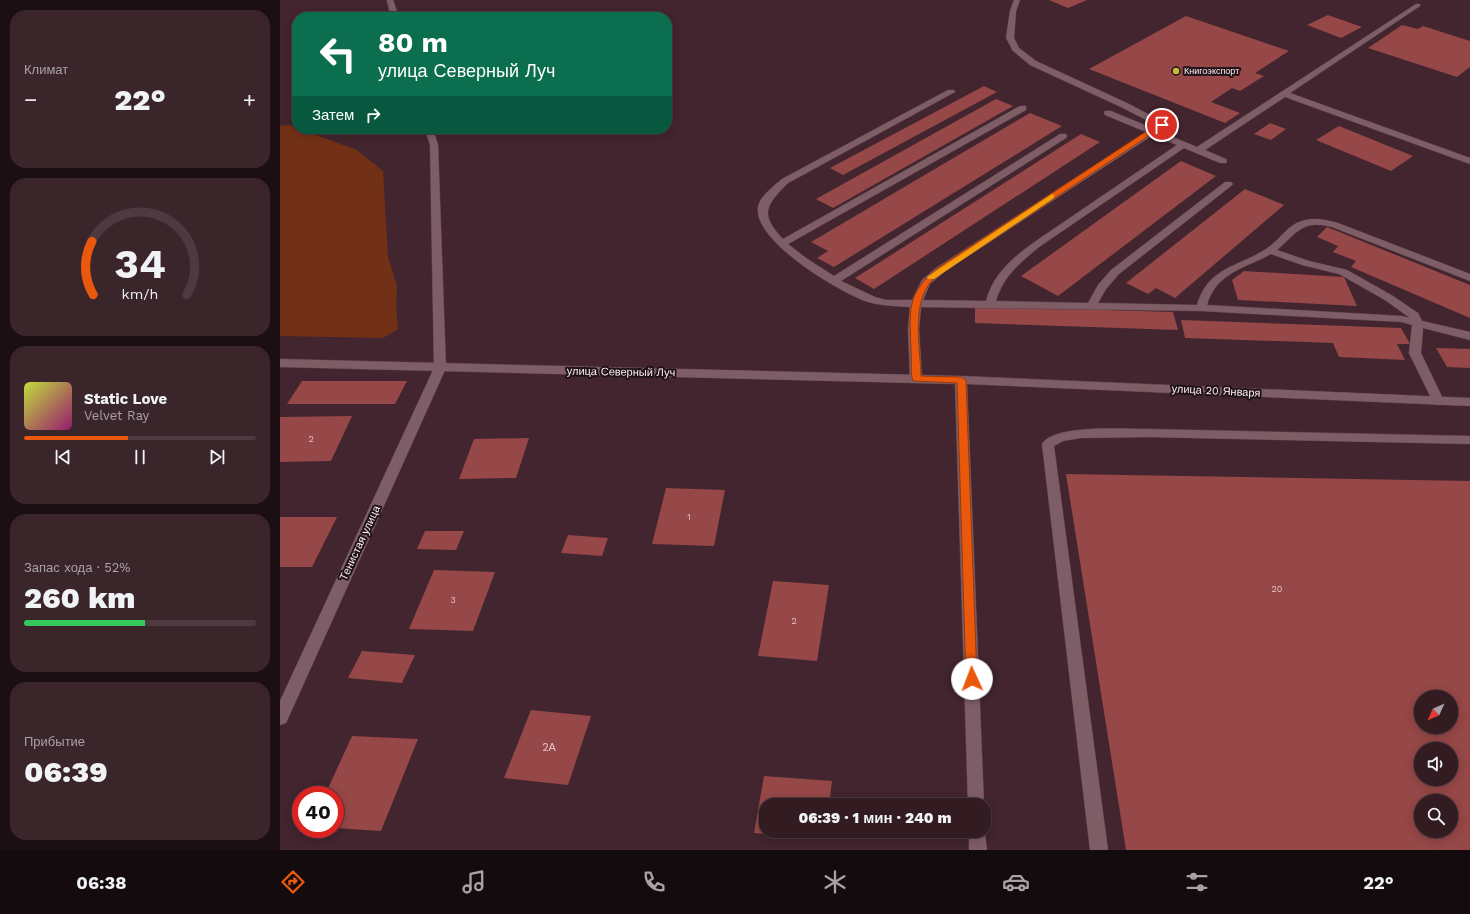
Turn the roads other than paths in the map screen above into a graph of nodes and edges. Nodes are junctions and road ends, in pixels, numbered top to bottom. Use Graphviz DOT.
graph roads {
  1 [pos="390,0"];
  2 [pos="1017,0"];
  3 [pos="1418,4"];
  4 [pos="394,12"];
  5 [pos="951,92"];
  6 [pos="1284,94"];
  7 [pos="1023,108"];
  8 [pos="1108,113"];
  9 [pos="1152,131"];
  10 [pos="431,134"];
  11 [pos="1063,136"];
  12 [pos="1184,144"];
  13 [pos="1199,150"];
  14 [pos="1223,161"];
  15 [pos="1470,161"];
  16 [pos="1228,184"];
  17 [pos="782,244"];
  18 [pos="1271,251"];
  19 [pos="1470,278"];
  20 [pos="833,281"];
  21 [pos="916,303"];
  22 [pos="990,304"];
  23 [pos="1092,306"];
  24 [pos="1201,308"];
  25 [pos="1418,323"];
  26 [pos="1470,336"];
  27 [pos="280,364"];
  28 [pos="440,368"];
  29 [pos="916,379"];
  30 [pos="961,380"];
  31 [pos="1438,401"];
  32 [pos="1470,402"];
  33 [pos="1470,440"];
  34 [pos="280,718"];
  35 [pos="976,798"];
  36 [pos="977,838"];
  37 [pos="978,850"];
  38 [pos="1099,850"];
  1 -- 4 [label="street"];
  2 -- 9 [label="street"];
  3 -- 6 [label="street"];
  5 -- 17 [label="street"];
  6 -- 13 [label="street"];
  6 -- 15 [label="street"];
  7 -- 17 [label="street"];
  8 -- 9 [label="street"];
  9 -- 12 [label="street"];
  9 -- 21 [label="street"];
  10 -- 28 [label="street"];
  11 -- 20 [label="street"];
  12 -- 13 [label="street"];
  12 -- 22 [label="street"];
  13 -- 14 [label="street"];
  16 -- 23 [label="street"];
  17 -- 20 [label="street"];
  18 -- 19 [label="street"];
  18 -- 24 [label="street"];
  18 -- 25 [label="street"];
  20 -- 21 [label="street"];
  21 -- 22 [label="street"];
  21 -- 29 [label="street"];
  22 -- 23 [label="street"];
  23 -- 24 [label="street"];
  24 -- 25 [label="street"];
  25 -- 26 [label="street"];
  25 -- 31 [label="street"];
  27 -- 28 [label="street, улица Северный Луч"];
  28 -- 29 [label="street, улица Северный Луч"];
  28 -- 34 [label="street, Тенистая улица"];
  29 -- 30 [label="street, улица Северный Луч"];
  30 -- 31 [label="street, улица 20 Января"];
  30 -- 35 [label="street"];
  31 -- 32 [label="street, улица 20 Января"];
  33 -- 38 [label="street"];
  36 -- 37 [label="street"];
}
